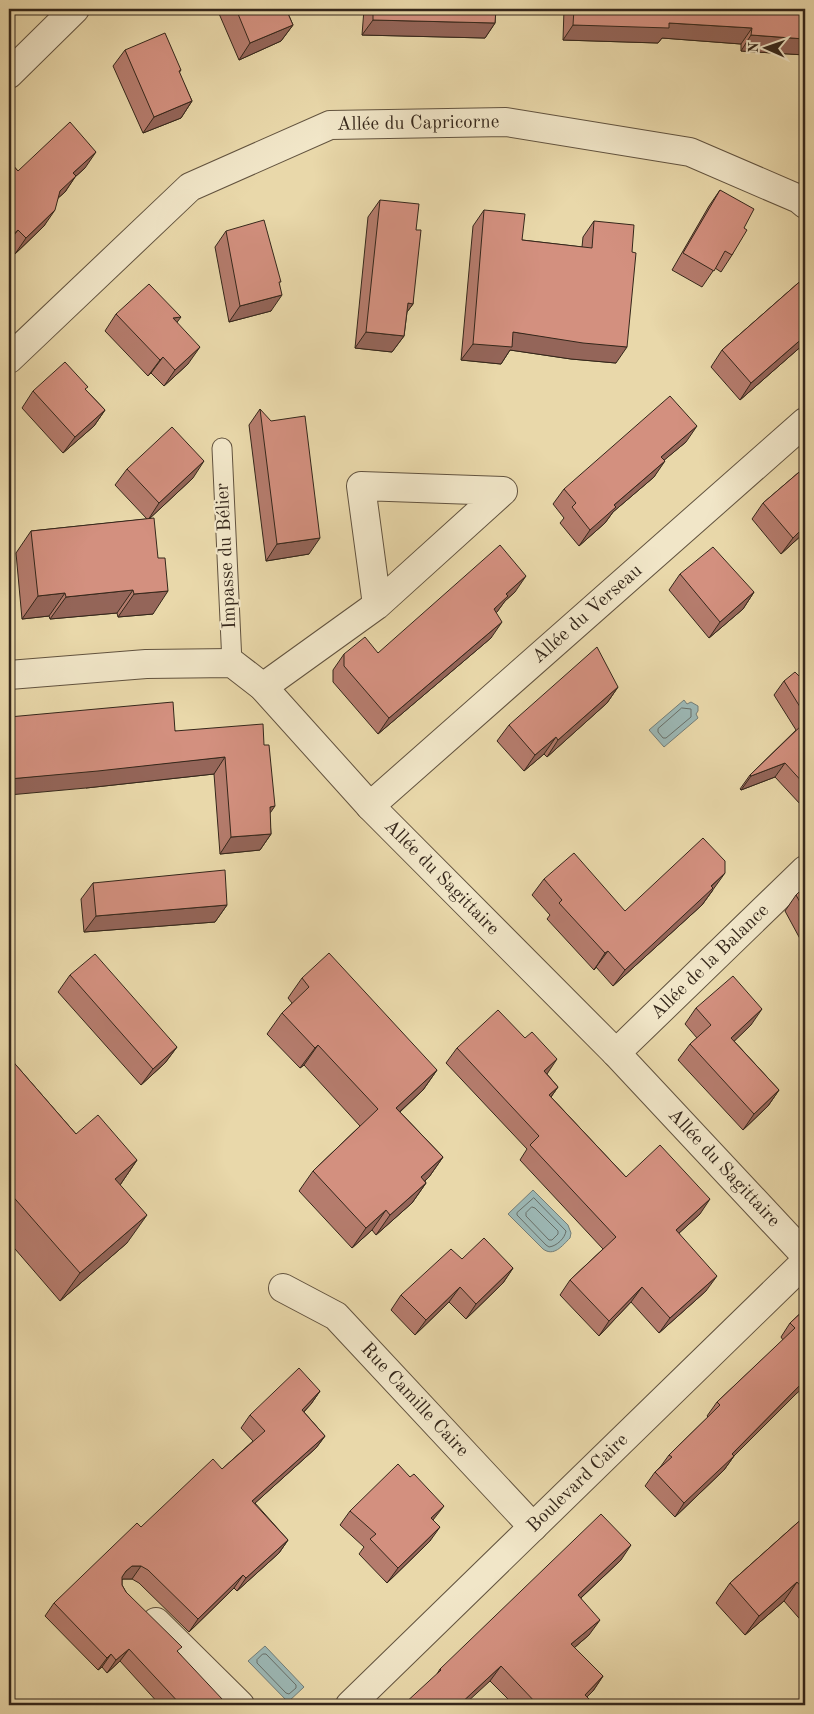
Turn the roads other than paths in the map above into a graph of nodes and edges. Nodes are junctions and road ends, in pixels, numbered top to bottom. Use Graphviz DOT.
graph roads {
  1 [pos="75,9"];
  2 [pos="9,74"];
  3 [pos="805,204"];
  4 [pos="9,359"];
  5 [pos="805,422"];
  6 [pos="222,448"];
  7 [pos="377,605"];
  8 [pos="232,663"];
  9 [pos="9,676"];
  10 [pos="262,687"];
  11 [pos="370,806"];
  12 [pos="805,870"];
  13 [pos="616,1053"];
  14 [pos="805,1255"];
  15 [pos="805,1262"];
  16 [pos="283,1288"];
  17 [pos="533,1527"];
  18 [pos="142,1608"];
  19 [pos="240,1705"];
  20 [pos="350,1705"];
  1 -- 2 [label="street"];
  3 -- 4 [label="street, Allée du Capricorne"];
  5 -- 11 [label="street, Allée du Verseau"];
  6 -- 8 [label="lane, Impasse du Bélier"];
  7 -- 7 [label="street"];
  7 -- 10 [label="street"];
  8 -- 9 [label="street"];
  8 -- 10 [label="street, Allée du Sagittaire"];
  10 -- 11 [label="street, Allée du Sagittaire"];
  11 -- 13 [label="street, Allée du Sagittaire"];
  12 -- 13 [label="street, Allée de la Balance"];
  13 -- 14 [label="street, Allée du Sagittaire"];
  15 -- 17 [label="street, Boulevard Caire"];
  16 -- 17 [label="street, Rue Camille Caire"];
  17 -- 20 [label="street, Boulevard Caire"];
  18 -- 19 [label="street"];
}
